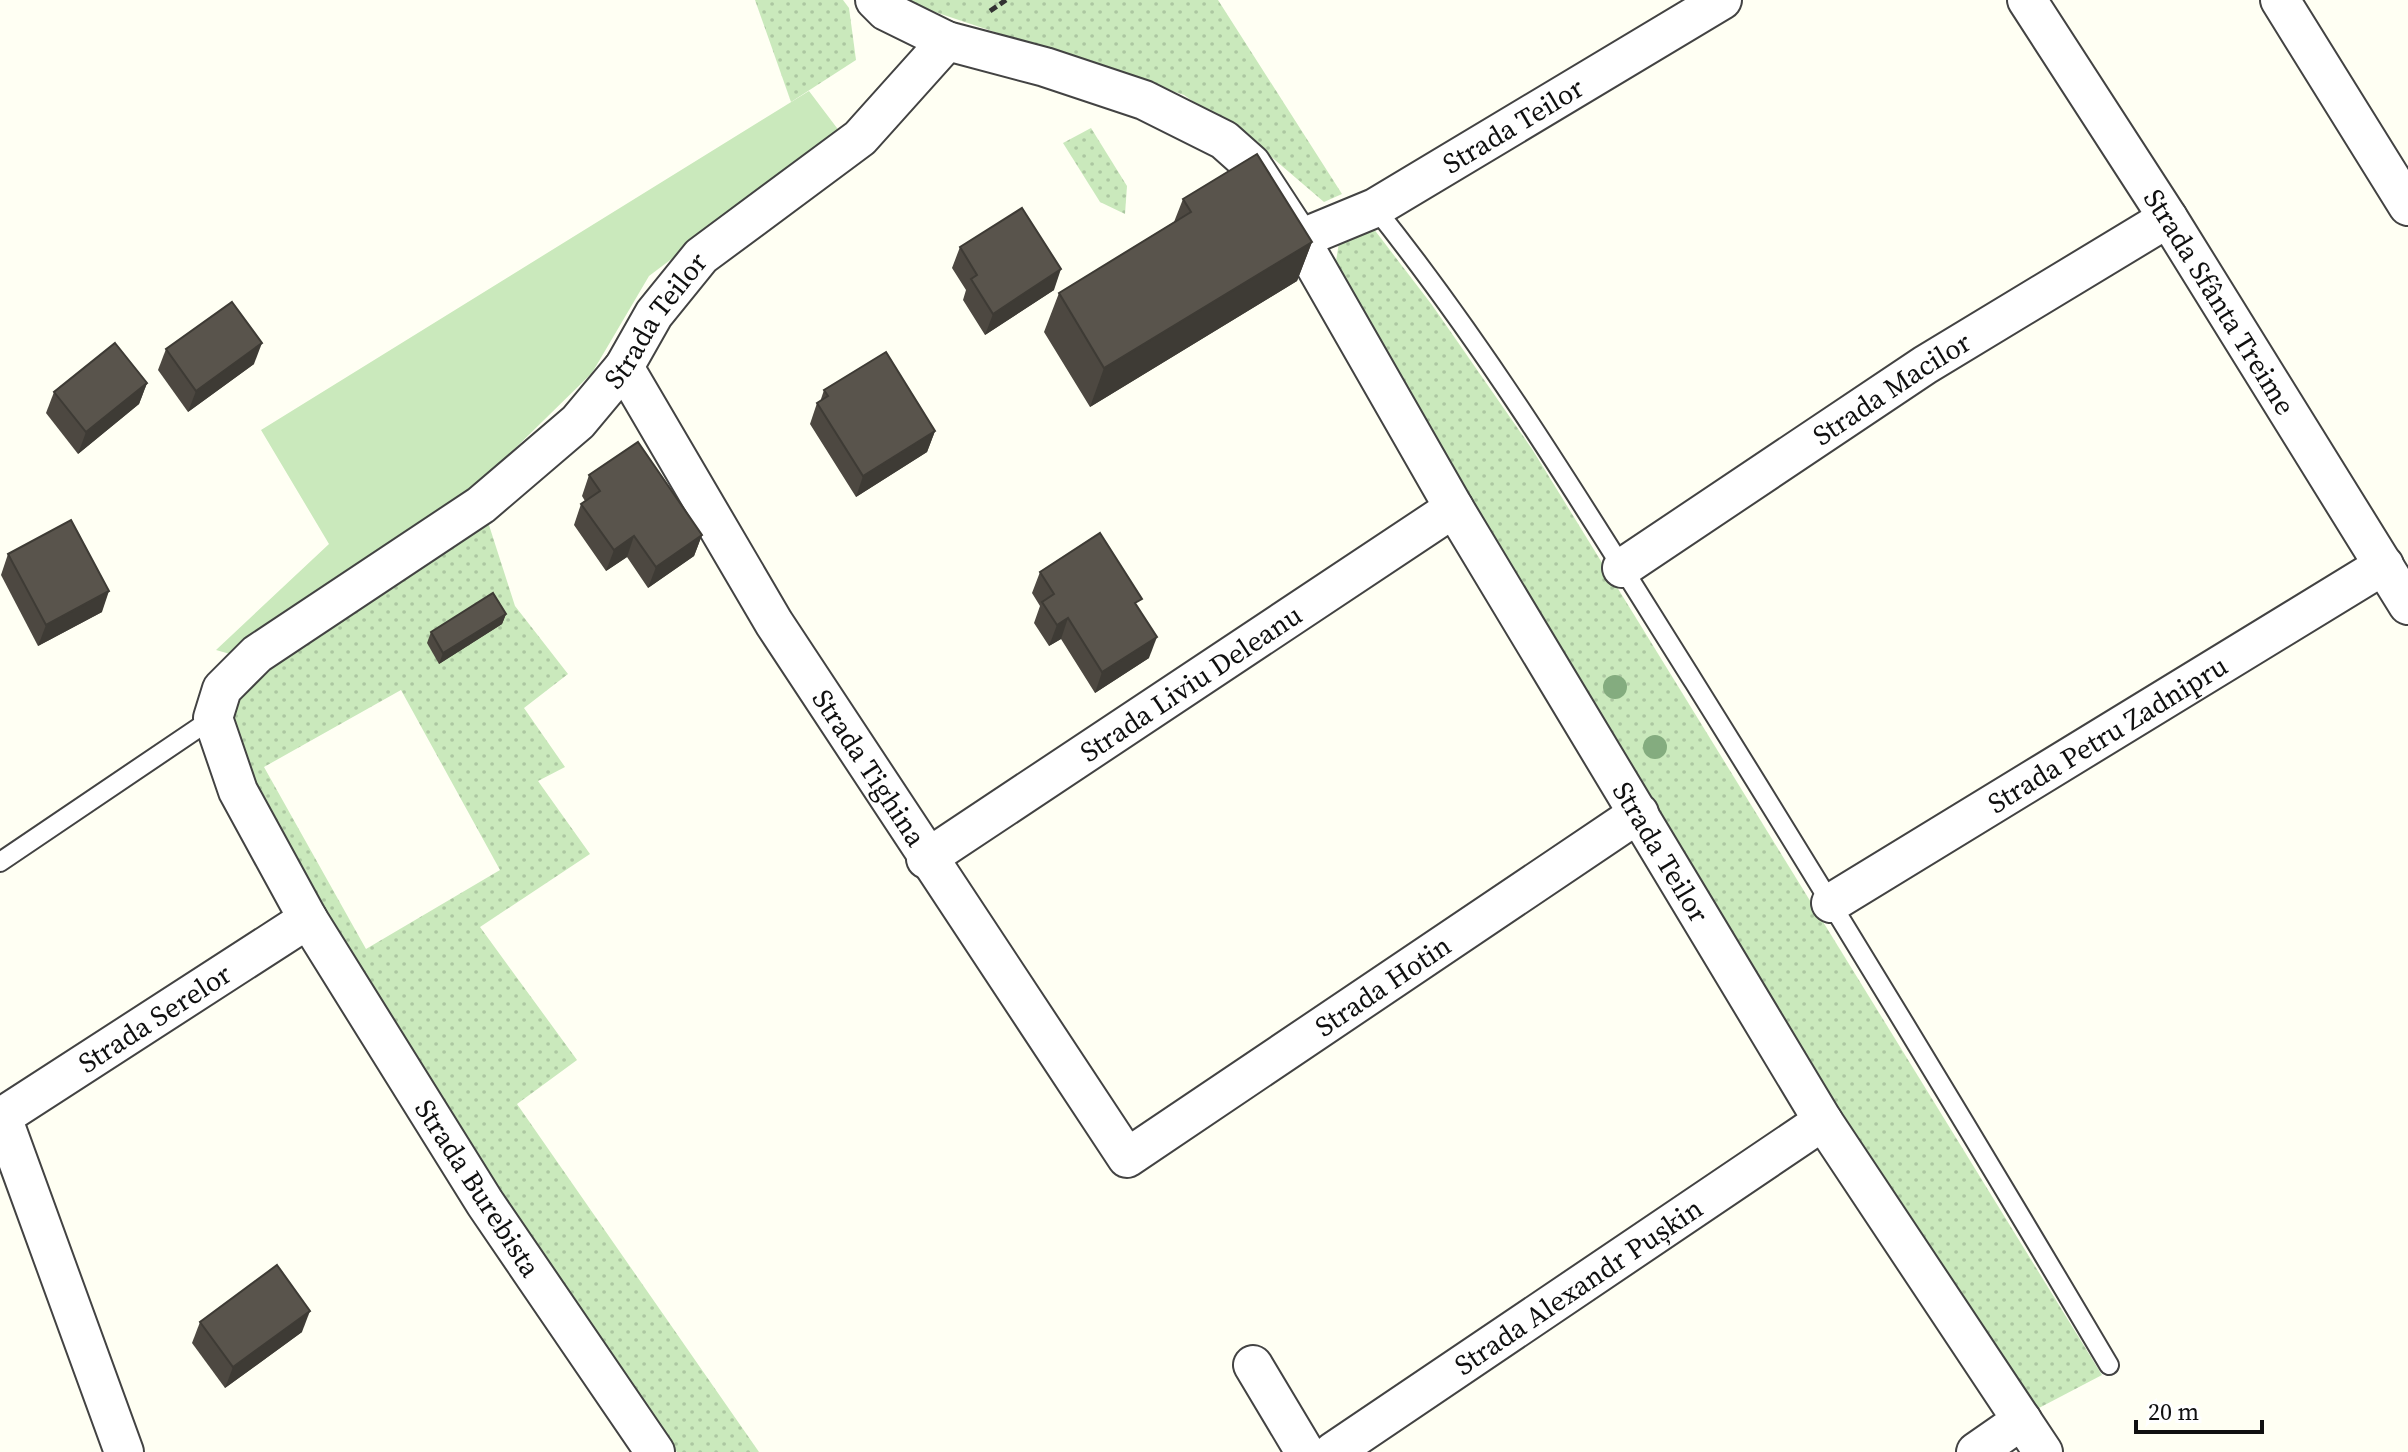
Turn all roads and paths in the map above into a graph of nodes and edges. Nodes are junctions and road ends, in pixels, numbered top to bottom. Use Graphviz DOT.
graph roads {
  1 [pos="875,0"];
  2 [pos="1722,0"];
  3 [pos="2027,0"];
  4 [pos="2280,0"];
  5 [pos="947,41"];
  6 [pos="2408,206"];
  7 [pos="1375,208"];
  8 [pos="2168,218"];
  9 [pos="1300,239"];
  10 [pos="624,367"];
  11 [pos="1454,508"];
  12 [pos="2384,565"];
  13 [pos="1622,568"];
  14 [pos="2408,605"];
  15 [pos="213,718"];
  16 [pos="1639,813"];
  17 [pos="926,859"];
  18 [pos="0,862"];
  19 [pos="1831,903"];
  20 [pos="308,919"];
  21 [pos="1,1118"];
  22 [pos="1823,1121"];
  23 [pos="1127,1158"];
  24 [pos="1253,1365"];
  25 [pos="2109,1365"];
  26 [pos="2022,1420"];
  27 [pos="124,1452"];
  28 [pos="655,1452"];
  29 [pos="1305,1452"];
  30 [pos="1333,1452"];
  31 [pos="1976,1452"];
  32 [pos="2043,1452"];
  1 -- 5 [label="street"];
  2 -- 7 [label="street, Strada Teilor"];
  3 -- 8 [label="street, Strada Sfânta Treime"];
  4 -- 6 [label="street"];
  5 -- 9 [label="street, Strada Teilor"];
  5 -- 10 [label="street, Strada Teilor"];
  7 -- 9 [label="street, Strada Teilor"];
  7 -- 13 [label="lane"];
  8 -- 12 [label="street, Strada Sfânta Treime"];
  8 -- 13 [label="street, Strada Macilor"];
  9 -- 11 [label="street, Strada Teilor"];
  10 -- 15 [label="street, Strada Teilor"];
  10 -- 17 [label="street, Strada Tighina"];
  11 -- 16 [label="street, Strada Teilor"];
  11 -- 17 [label="street, Strada Liviu Deleanu"];
  12 -- 14 [label="street, Strada Sfânta Treime"];
  12 -- 19 [label="street, Strada Petru Zadnipru"];
  13 -- 19 [label="lane"];
  15 -- 18 [label="lane"];
  15 -- 20 [label="street"];
  16 -- 22 [label="street, Strada Teilor"];
  16 -- 23 [label="street, Strada Hotin"];
  17 -- 23 [label="street, Strada Tighina"];
  19 -- 25 [label="lane"];
  20 -- 21 [label="street, Strada Serelor"];
  20 -- 28 [label="street, Strada Burebista"];
  21 -- 27 [label="street"];
  22 -- 26 [label="street, Strada Teilor"];
  22 -- 30 [label="street, Strada Alexandr Pușkin"];
  24 -- 29 [label="street"];
  26 -- 31 [label="street"];
  26 -- 32 [label="street, Strada Teilor"];
}
